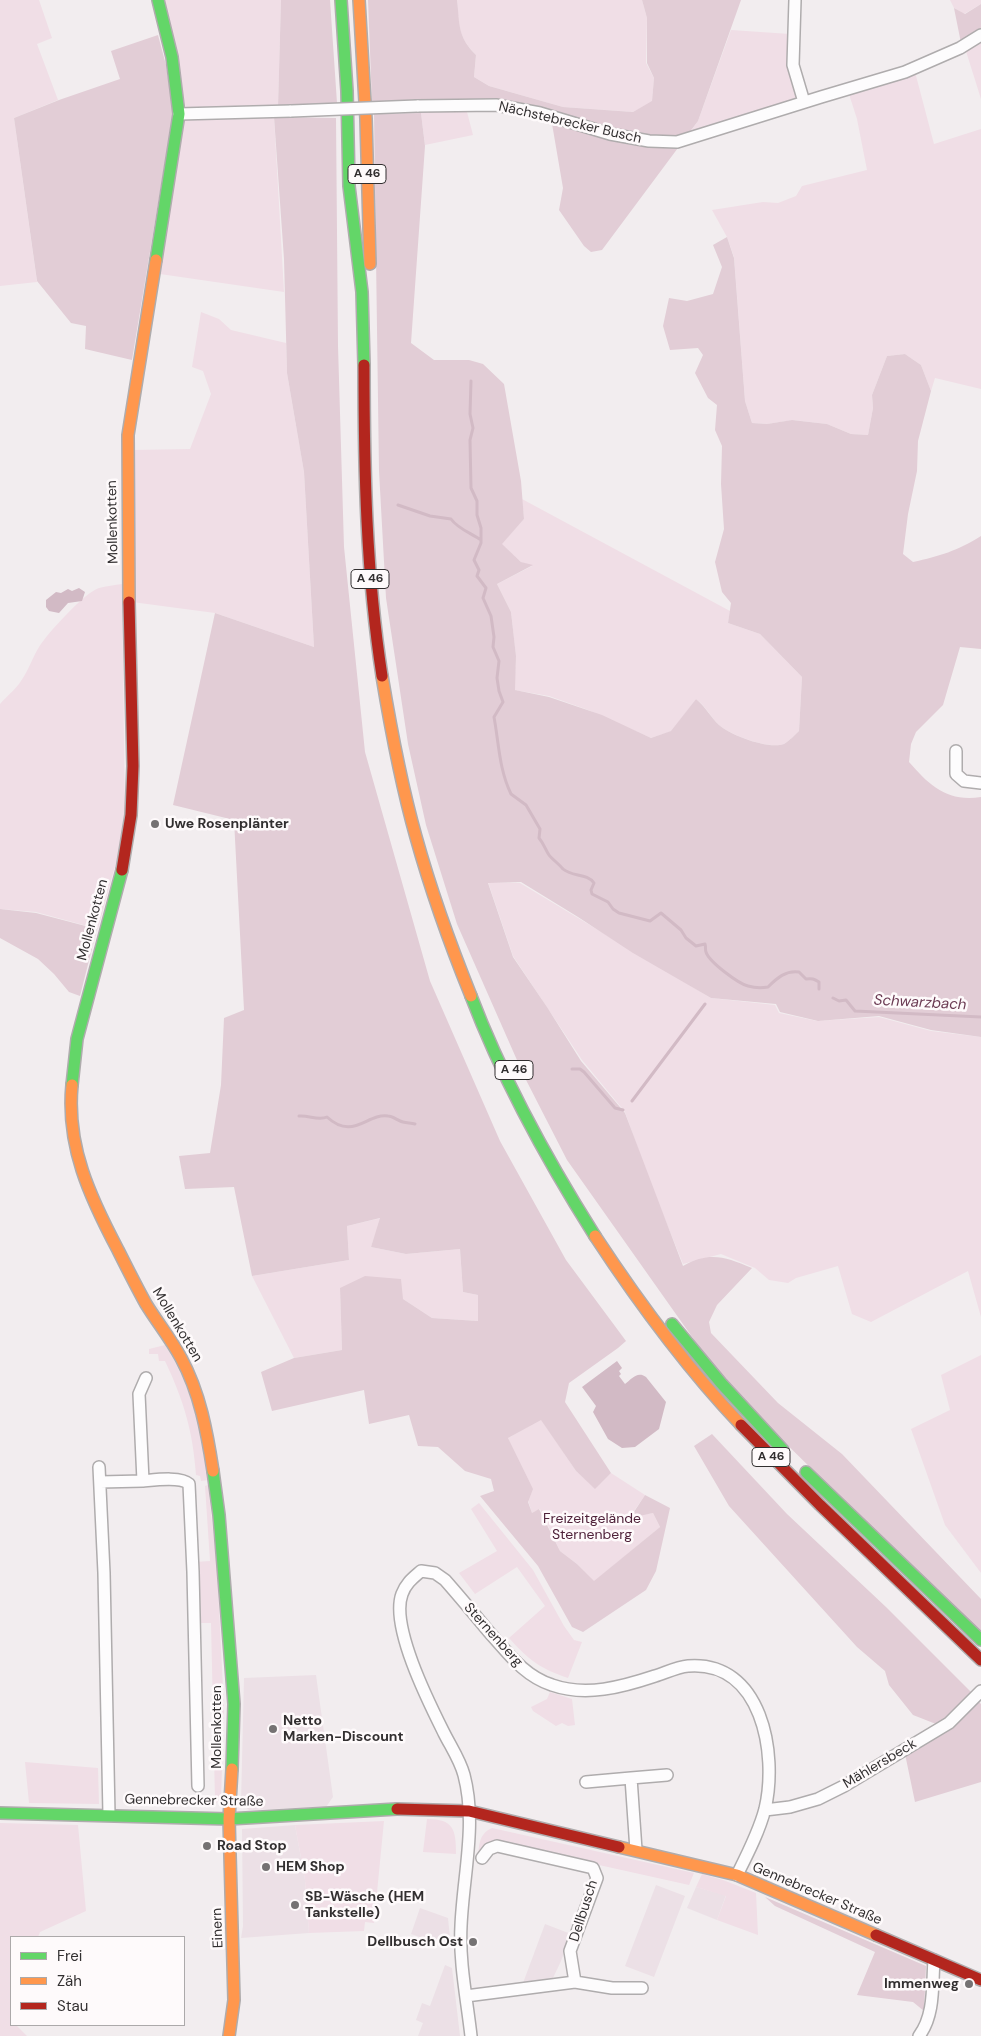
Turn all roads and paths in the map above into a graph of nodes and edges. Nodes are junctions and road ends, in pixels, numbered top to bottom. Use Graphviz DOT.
graph roads {
  1 [pos="158,0"];
  2 [pos="340,0"];
  3 [pos="359,0"];
  4 [pos="795,0"];
  5 [pos="981,34"];
  6 [pos="804,102"];
  7 [pos="179,114"];
  8 [pos="956,751"];
  9 [pos="981,783"];
  10 [pos="649,1294"];
  11 [pos="664,1314"];
  12 [pos="146,1378"];
  13 [pos="100,1467"];
  14 [pos="143,1481"];
  15 [pos="100,1482"];
  16 [pos="981,1640"];
  17 [pos="981,1660"];
  18 [pos="981,1691"];
  19 [pos="667,1775"];
  20 [pos="631,1778"];
  21 [pos="586,1782"];
  22 [pos="198,1786"];
  23 [pos="764,1810"];
  24 [pos="469,1811"];
  25 [pos="0,1813"];
  26 [pos="110,1815"];
  27 [pos="229,1819"];
  28 [pos="636,1850"];
  29 [pos="482,1858"];
  30 [pos="737,1875"];
  31 [pos="934,1960"];
  32 [pos="981,1980"];
  33 [pos="575,1982"];
  34 [pos="642,1988"];
  35 [pos="466,1996"];
  36 [pos="229,2036"];
  37 [pos="471,2036"];
  38 [pos="919,2036"];
  1 -- 7 [label="main road, Mollenkotten"];
  2 -- 17 [label="main road, A 46"];
  3 -- 10 [label="main road, A 46"];
  4 -- 6 [label="street"];
  5 -- 6 [label="street, Nächstebrecker Busch"];
  6 -- 7 [label="street, Nächstebrecker Busch, bridge"];
  7 -- 27 [label="main road, Mollenkotten"];
  8 -- 9 [label="street"];
  11 -- 16 [label="main road, A 46"];
  12 -- 14 [label="street"];
  13 -- 15 [label="street, Gennebrecker Straße"];
  14 -- 15 [label="street, Gennebrecker Straße"];
  14 -- 22 [label="street, Gennebrecker Straße"];
  15 -- 26 [label="street, Gennebrecker Straße"];
  18 -- 23 [label="street, Mählersbeck"];
  19 -- 20 [label="street"];
  20 -- 21 [label="street"];
  20 -- 28 [label="street"];
  23 -- 24 [label="street, Sternenberg"];
  23 -- 30 [label="street, Sternenberg"];
  24 -- 27 [label="main road, Gennebrecker Straße"];
  24 -- 28 [label="main road, Gennebrecker Straße"];
  24 -- 35 [label="street"];
  25 -- 26 [label="main road"];
  26 -- 27 [label="main road, Gennebrecker Straße"];
  27 -- 36 [label="main road, Einern"];
  28 -- 30 [label="main road, Gennebrecker Straße"];
  29 -- 33 [label="street, Dellbusch"];
  30 -- 31 [label="main road, Gennebrecker Straße"];
  31 -- 32 [label="main road, Gennebrecker Straße"];
  31 -- 38 [label="street"];
  33 -- 34 [label="street"];
  33 -- 35 [label="street"];
  35 -- 37 [label="street"];
}
